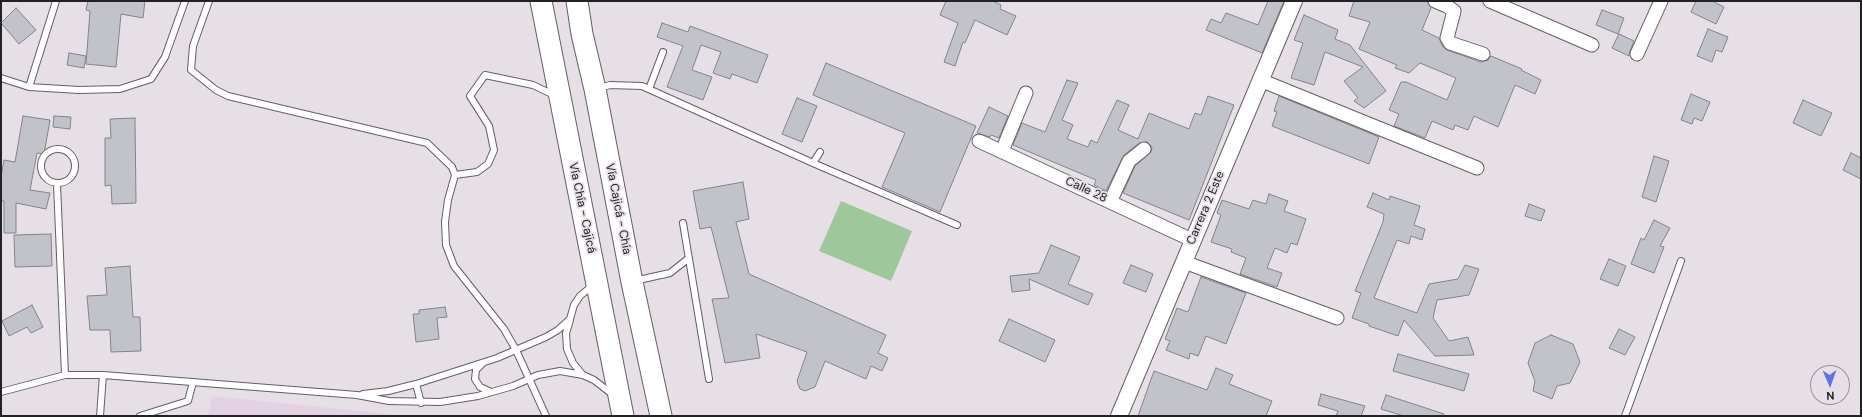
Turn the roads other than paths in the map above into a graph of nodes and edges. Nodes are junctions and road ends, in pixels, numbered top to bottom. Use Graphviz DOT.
graph roads {
  1 [pos="56,1"];
  2 [pos="186,1"];
  3 [pos="208,1"];
  4 [pos="541,1"];
  5 [pos="577,1"];
  6 [pos="1294,1"];
  7 [pos="1435,1"];
  8 [pos="1490,1"];
  9 [pos="1661,1"];
  10 [pos="1592,45"];
  11 [pos="663,52"];
  12 [pos="1483,54"];
  13 [pos="1638,54"];
  14 [pos="1,78"];
  15 [pos="1260,80"];
  16 [pos="29,87"];
  17 [pos="595,89"];
  18 [pos="649,89"];
  19 [pos="1026,93"];
  20 [pos="559,98"];
  21 [pos="979,141"];
  22 [pos="1144,149"];
  23 [pos="1002,151"];
  24 [pos="820,152"];
  25 [pos="814,163"];
  26 [pos="1477,168"];
  27 [pos="455,175"];
  28 [pos="57,184"];
  29 [pos="1110,202"];
  30 [pos="683,223"];
  31 [pos="957,225"];
  32 [pos="1192,240"];
  33 [pos="689,258"];
  34 [pos="1681,261"];
  35 [pos="1184,262"];
  36 [pos="598,282"];
  37 [pos="632,282"];
  38 [pos="570,318"];
  39 [pos="1337,318"];
  40 [pos="516,350"];
  41 [pos="486,362"];
  42 [pos="65,375"];
  43 [pos="103,375"];
  44 [pos="582,375"];
  45 [pos="530,379"];
  46 [pos="710,379"];
  47 [pos="193,382"];
  48 [pos="416,384"];
  49 [pos="496,391"];
  50 [pos="1,392"];
  51 [pos="357,395"];
  52 [pos="421,403"];
  53 [pos="622,411"];
  54 [pos="100,416"];
  55 [pos="140,416"];
  56 [pos="546,416"];
  57 [pos="661,416"];
  58 [pos="1119,416"];
  59 [pos="1625,416"];
  1 -- 16 [label="lane"];
  2 -- 16 [label="lane"];
  3 -- 27 [label="lane"];
  4 -- 20 [label="highway, Vía Chía - Cajicá"];
  5 -- 17 [label="highway, Vía Cajicá - Chía"];
  6 -- 15 [label="street, Carrera 2 Este"];
  7 -- 12 [label="street"];
  8 -- 10 [label="street"];
  9 -- 13 [label="street"];
  11 -- 18 [label="lane"];
  14 -- 16 [label="lane"];
  15 -- 26 [label="street"];
  15 -- 32 [label="street, Carrera 2 Este"];
  17 -- 18 [label="lane"];
  17 -- 37 [label="highway, Vía Cajicá - Chía"];
  18 -- 25 [label="lane"];
  19 -- 23 [label="street"];
  20 -- 27 [label="lane"];
  20 -- 36 [label="highway, Vía Chía - Cajicá"];
  21 -- 23 [label="street, Calle 28"];
  22 -- 29 [label="street"];
  23 -- 29 [label="street, Calle 28"];
  24 -- 25 [label="lane"];
  25 -- 31 [label="lane"];
  27 -- 40 [label="lane"];
  28 -- 28 [label="lane"];
  28 -- 42 [label="lane"];
  29 -- 32 [label="street, Calle 28"];
  30 -- 33 [label="lane"];
  32 -- 35 [label="street, Carrera 2 Este"];
  33 -- 37 [label="lane"];
  33 -- 46 [label="lane"];
  34 -- 59 [label="lane"];
  35 -- 39 [label="street"];
  35 -- 58 [label="street, Carrera 2 Este"];
  36 -- 38 [label="lane"];
  36 -- 53 [label="highway, Vía Chía - Cajicá"];
  37 -- 57 [label="highway, Vía Cajicá - Chía"];
  38 -- 40 [label="lane"];
  38 -- 44 [label="lane"];
  40 -- 41 [label="lane"];
  40 -- 45 [label="lane"];
  41 -- 48 [label="lane"];
  41 -- 49 [label="lane"];
  42 -- 43 [label="lane"];
  42 -- 50 [label="lane"];
  43 -- 47 [label="lane"];
  43 -- 54 [label="lane"];
  44 -- 45 [label="lane"];
  44 -- 53 [label="lane"];
  45 -- 49 [label="lane"];
  45 -- 56 [label="lane"];
  47 -- 51 [label="lane"];
  47 -- 55 [label="lane"];
  48 -- 51 [label="lane"];
  48 -- 52 [label="lane"];
  49 -- 52 [label="lane"];
  51 -- 52 [label="lane"];
}
